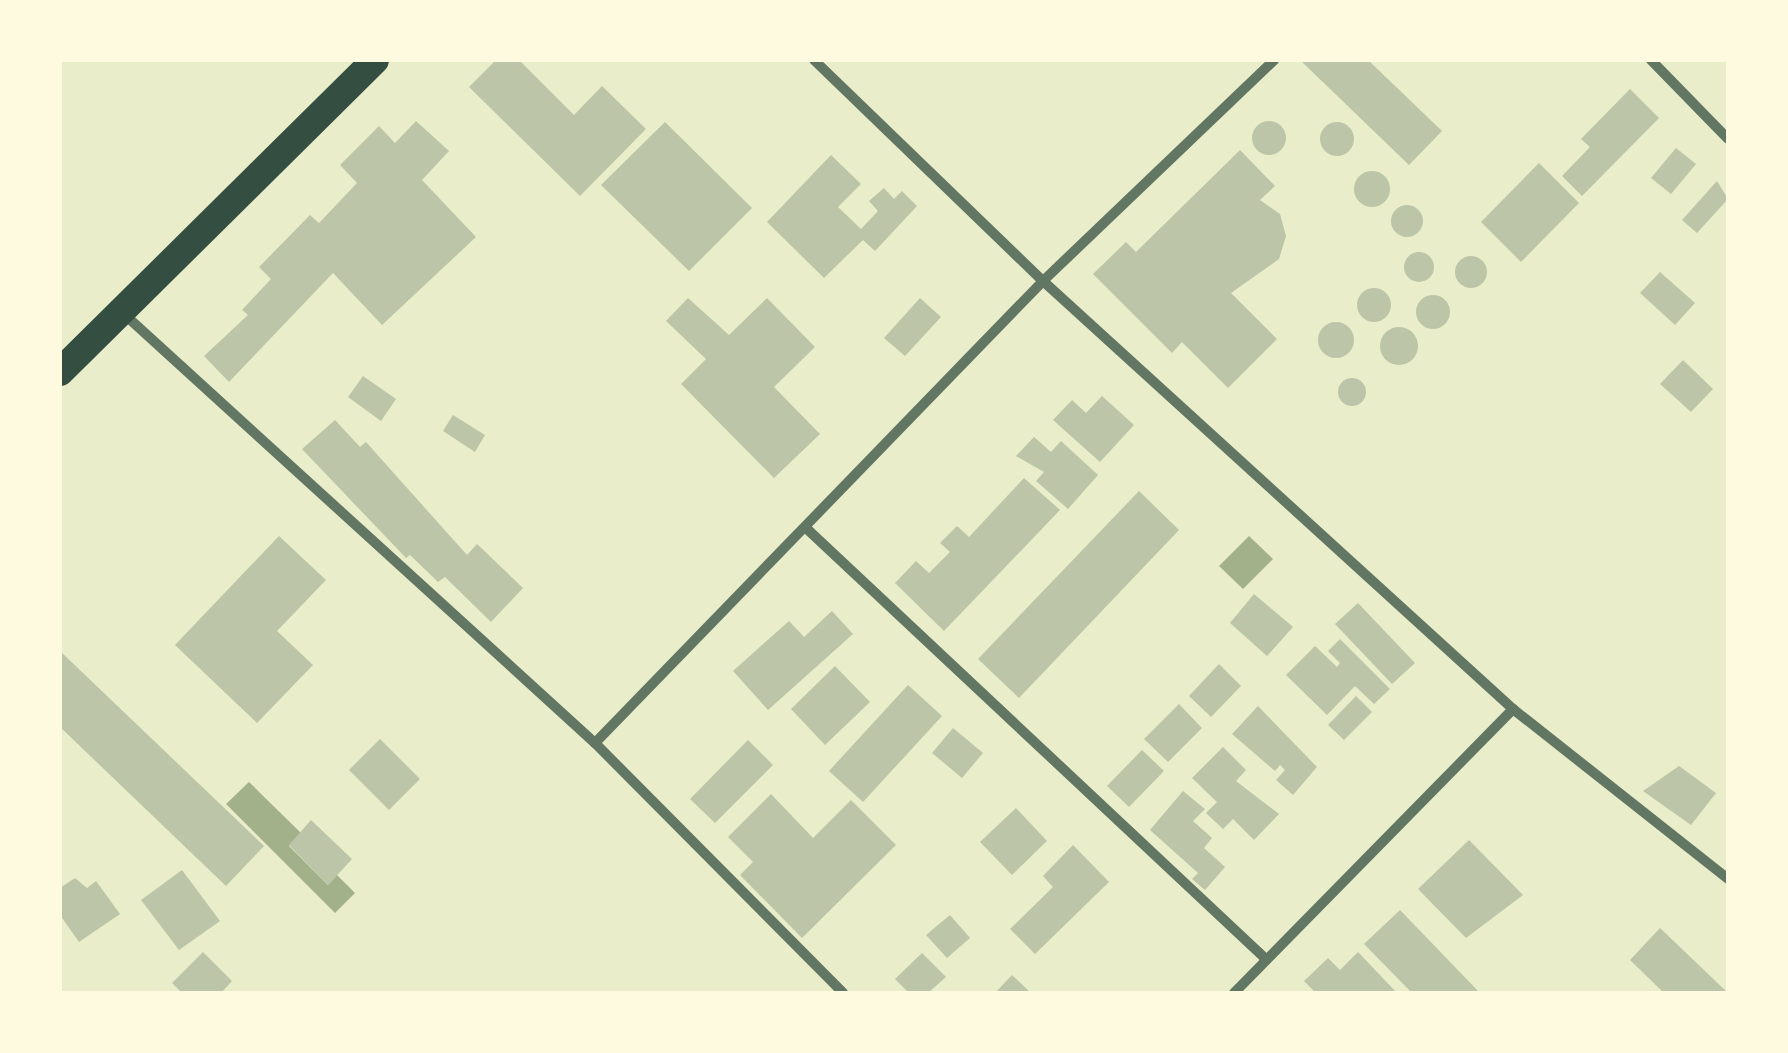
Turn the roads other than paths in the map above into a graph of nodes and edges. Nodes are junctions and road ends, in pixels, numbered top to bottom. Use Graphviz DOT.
graph roads {
  1 [pos="814,60"];
  2 [pos="1274,60"];
  3 [pos="1651,60"];
  4 [pos="369,62"];
  5 [pos="1728,139"];
  6 [pos="1042,281"];
  7 [pos="120,311"];
  8 [pos="60,372"];
  9 [pos="806,528"];
  10 [pos="1513,709"];
  11 [pos="595,743"];
  12 [pos="1728,879"];
  13 [pos="1266,959"];
  14 [pos="843,993"];
  15 [pos="1234,993"];
  1 -- 6 [label="street"];
  2 -- 6 [label="street"];
  3 -- 5 [label="street"];
  4 -- 7 [label="highway"];
  6 -- 9 [label="street"];
  6 -- 10 [label="street"];
  7 -- 8 [label="highway"];
  7 -- 11 [label="street"];
  9 -- 11 [label="street"];
  9 -- 13 [label="street"];
  10 -- 12 [label="street"];
  10 -- 13 [label="street"];
  11 -- 14 [label="street"];
  13 -- 15 [label="street"];
}
